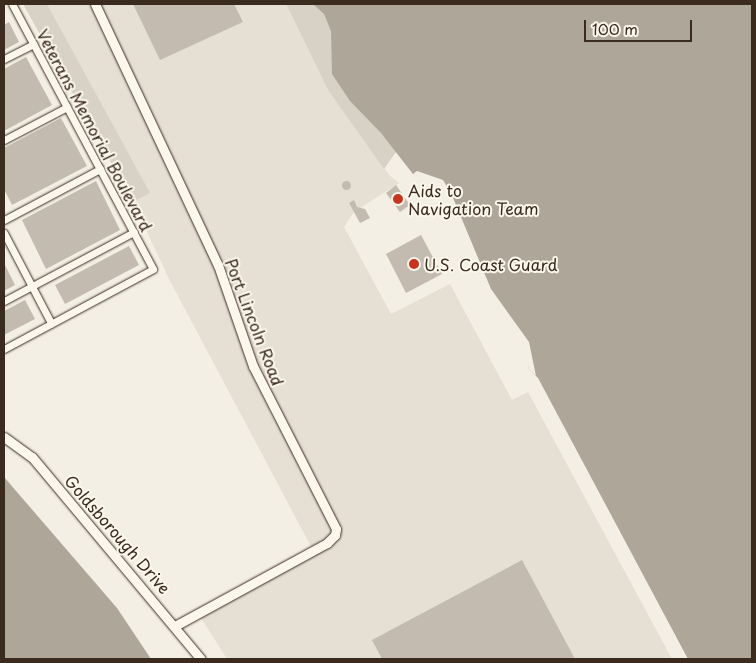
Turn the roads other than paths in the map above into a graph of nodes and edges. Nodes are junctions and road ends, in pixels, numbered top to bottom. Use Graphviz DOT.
graph roads {
  1 [pos="12,4"];
  2 [pos="95,4"];
  3 [pos="33,44"];
  4 [pos="4,59"];
  5 [pos="67,107"];
  6 [pos="4,140"];
  7 [pos="100,169"];
  8 [pos="4,220"];
  9 [pos="134,232"];
  10 [pos="4,233"];
  11 [pos="32,286"];
  12 [pos="4,301"];
  13 [pos="51,323"];
  14 [pos="4,349"];
  15 [pos="4,437"];
  16 [pos="175,626"];
  17 [pos="201,659"];
  1 -- 3 [label="street, Veterans Memorial Boulevard"];
  2 -- 16 [label="street, Port Lincoln Road"];
  3 -- 4 [label="street"];
  3 -- 5 [label="street, Veterans Memorial Boulevard"];
  5 -- 6 [label="street"];
  5 -- 7 [label="street, Veterans Memorial Boulevard"];
  7 -- 8 [label="street"];
  7 -- 9 [label="street, Veterans Memorial Boulevard"];
  9 -- 11 [label="street"];
  9 -- 13 [label="street, Veterans Memorial Boulevard"];
  10 -- 11 [label="street"];
  11 -- 12 [label="street"];
  11 -- 13 [label="street"];
  13 -- 14 [label="street"];
  15 -- 16 [label="street, Goldsborough Drive"];
  16 -- 17 [label="street, Goldsborough Drive"];
}
